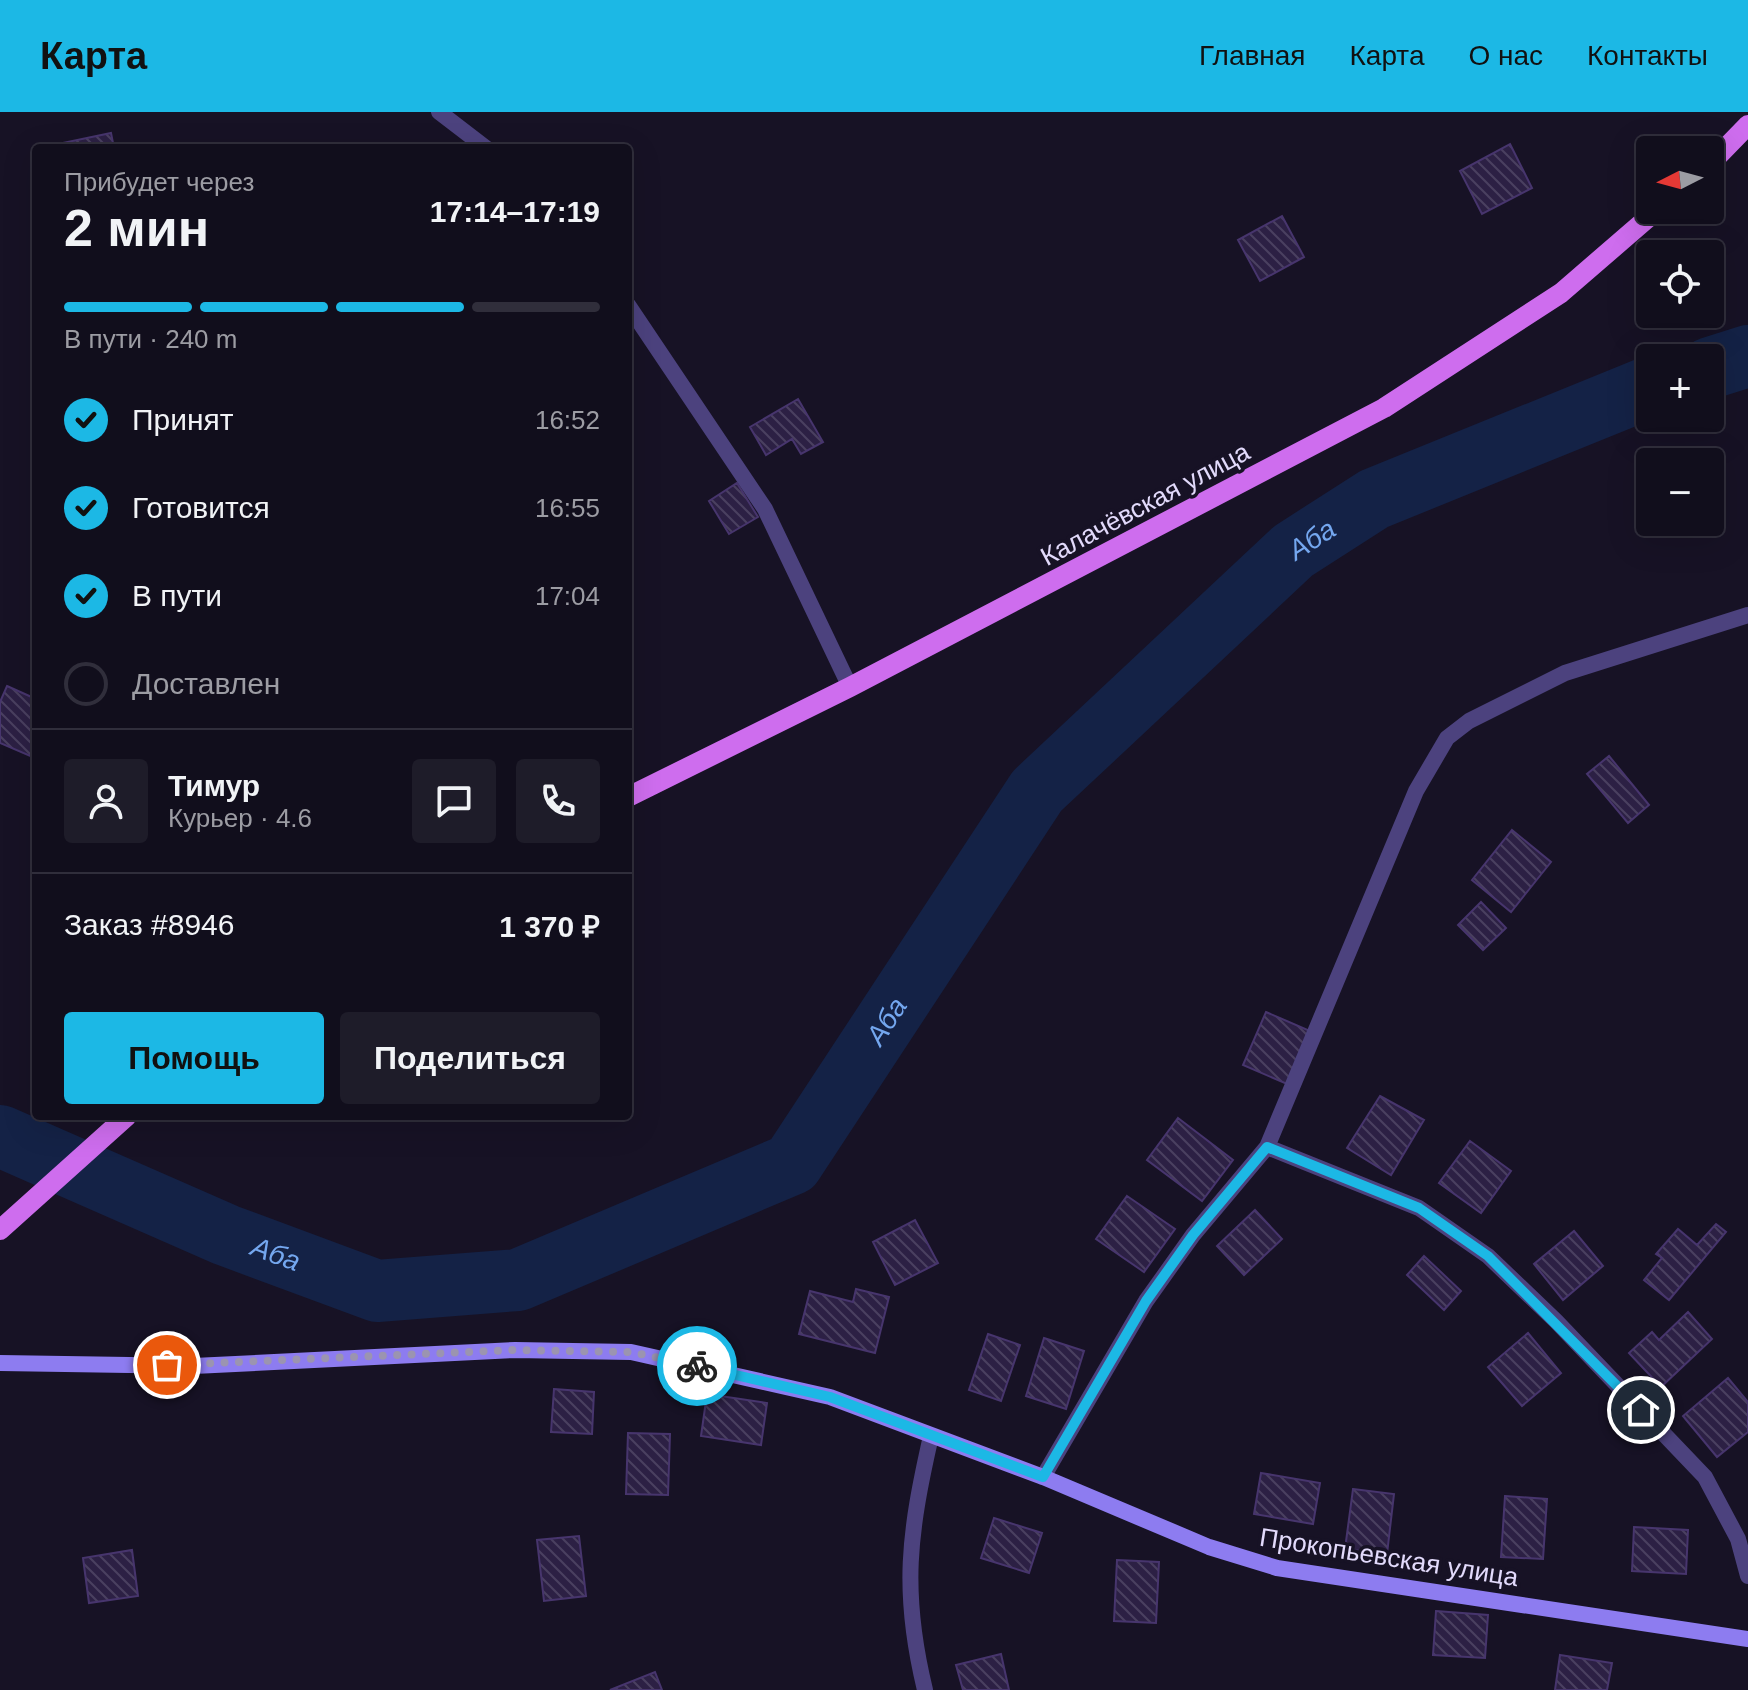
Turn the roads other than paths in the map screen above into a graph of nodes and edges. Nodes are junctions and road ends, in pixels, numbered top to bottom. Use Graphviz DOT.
graph roads {
  1 [pos="439,112"];
  2 [pos="1748,125"];
  3 [pos="481,144"];
  4 [pos="1724,150"];
  5 [pos="1641,224"];
  6 [pos="632,311"];
  7 [pos="1748,615"];
  8 [pos="850,687"];
  9 [pos="632,795"];
  10 [pos="123,1120"];
  11 [pos="1267,1147"];
  12 [pos="2,1228"];
  13 [pos="0,1363"];
  14 [pos="931,1436"];
  15 [pos="1043,1477"];
  16 [pos="1748,1576"];
  17 [pos="1748,1639"];
  18 [pos="925,1690"];
  1 -- 3 [label="street"];
  2 -- 4 [label="main road"];
  5 -- 8 [label="main road, Калачёвская улица"];
  6 -- 8 [label="street"];
  7 -- 11 [label="street"];
  8 -- 9 [label="main road, Калачёвская улица"];
  10 -- 12 [label="main road"];
  11 -- 15 [label="street"];
  11 -- 16 [label="street"];
  13 -- 14 [label="main road, Прокопьевская улица"];
  14 -- 15 [label="main road, Прокопьевская улица"];
  14 -- 18 [label="street"];
  15 -- 17 [label="main road, Прокопьевская улица"];
}
